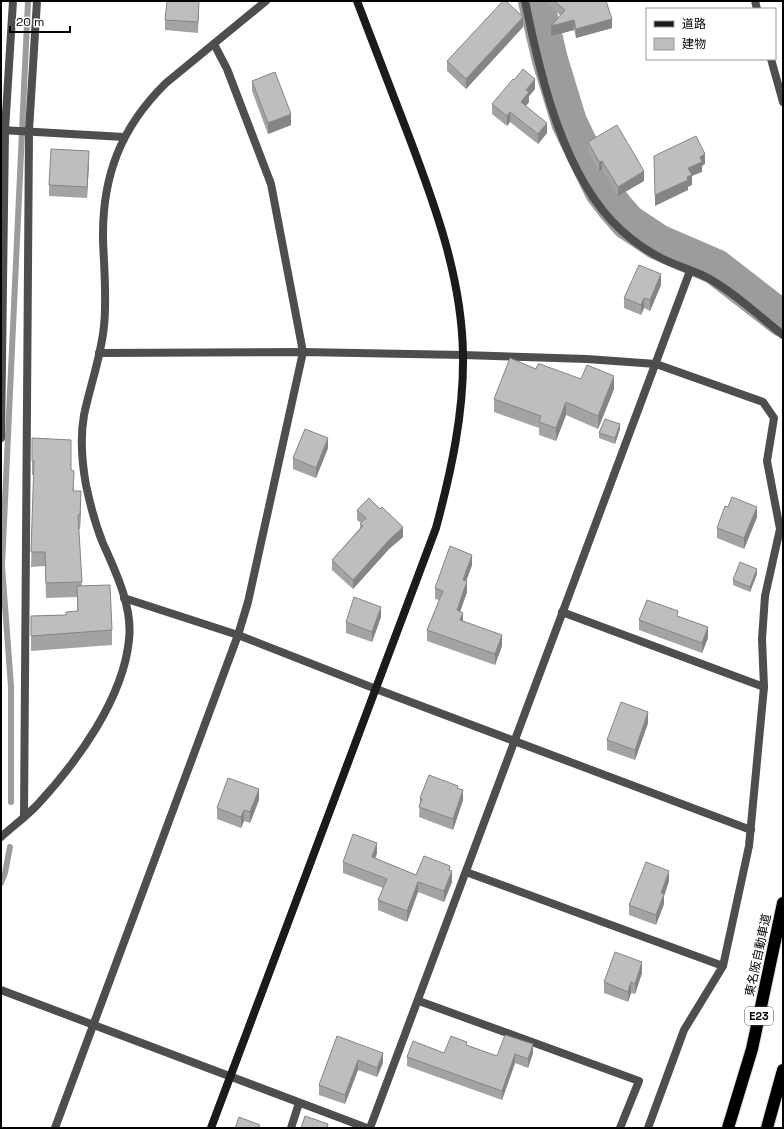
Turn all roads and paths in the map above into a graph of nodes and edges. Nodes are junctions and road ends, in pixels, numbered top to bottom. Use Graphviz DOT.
graph roads {
  1 [pos="13,1"];
  2 [pos="37,1"];
  3 [pos="266,1"];
  4 [pos="357,1"];
  5 [pos="525,1"];
  6 [pos="214,44"];
  7 [pos="771,60"];
  8 [pos="783,102"];
  9 [pos="3,130"];
  10 [pos="27,130"];
  11 [pos="124,137"];
  12 [pos="690,270"];
  13 [pos="783,335"];
  14 [pos="304,352"];
  15 [pos="99,353"];
  16 [pos="463,355"];
  17 [pos="656,364"];
  18 [pos="1,438"];
  19 [pos="124,598"];
  20 [pos="562,612"];
  21 [pos="238,635"];
  22 [pos="764,687"];
  23 [pos="376,689"];
  24 [pos="515,742"];
  25 [pos="24,816"];
  26 [pos="751,830"];
  27 [pos="1,837"];
  28 [pos="466,872"];
  29 [pos="783,903"];
  30 [pos="723,966"];
  31 [pos="1,990"];
  32 [pos="419,1001"];
  33 [pos="94,1025"];
  34 [pos="783,1070"];
  35 [pos="230,1076"];
  36 [pos="299,1103"];
  37 [pos="55,1128"];
  38 [pos="212,1128"];
  39 [pos="291,1128"];
  40 [pos="367,1128"];
  41 [pos="370,1128"];
  42 [pos="620,1128"];
  43 [pos="648,1128"];
  44 [pos="728,1128"];
  45 [pos="767,1128"];
  1 -- 9 [label="street"];
  2 -- 10 [label="street"];
  3 -- 6 [label="street"];
  4 -- 16 [label="street"];
  5 -- 12 [label="street"];
  6 -- 11 [label="street"];
  6 -- 14 [label="street"];
  7 -- 8 [label="street"];
  9 -- 10 [label="street"];
  9 -- 18 [label="street"];
  10 -- 11 [label="street"];
  10 -- 25 [label="street"];
  11 -- 15 [label="street"];
  12 -- 13 [label="street"];
  12 -- 17 [label="street"];
  14 -- 15 [label="street"];
  14 -- 16 [label="street"];
  14 -- 21 [label="street"];
  15 -- 19 [label="street"];
  16 -- 17 [label="street"];
  16 -- 23 [label="street"];
  17 -- 20 [label="street"];
  17 -- 22 [label="street"];
  19 -- 21 [label="street"];
  19 -- 25 [label="street"];
  20 -- 22 [label="street"];
  20 -- 24 [label="street"];
  21 -- 23 [label="street"];
  21 -- 33 [label="street"];
  22 -- 26 [label="street"];
  23 -- 24 [label="street"];
  23 -- 35 [label="street"];
  24 -- 26 [label="street"];
  24 -- 28 [label="street"];
  25 -- 27 [label="street"];
  26 -- 30 [label="street"];
  28 -- 30 [label="street"];
  28 -- 32 [label="street"];
  29 -- 44 [label="highway, 東名阪自動車道 / E23"];
  30 -- 43 [label="street"];
  31 -- 33 [label="street"];
  32 -- 41 [label="street"];
  32 -- 42 [label="street"];
  33 -- 35 [label="street"];
  33 -- 37 [label="street"];
  34 -- 45 [label="highway"];
  35 -- 36 [label="street"];
  35 -- 38 [label="street"];
  36 -- 39 [label="street"];
  36 -- 40 [label="street"];
}
